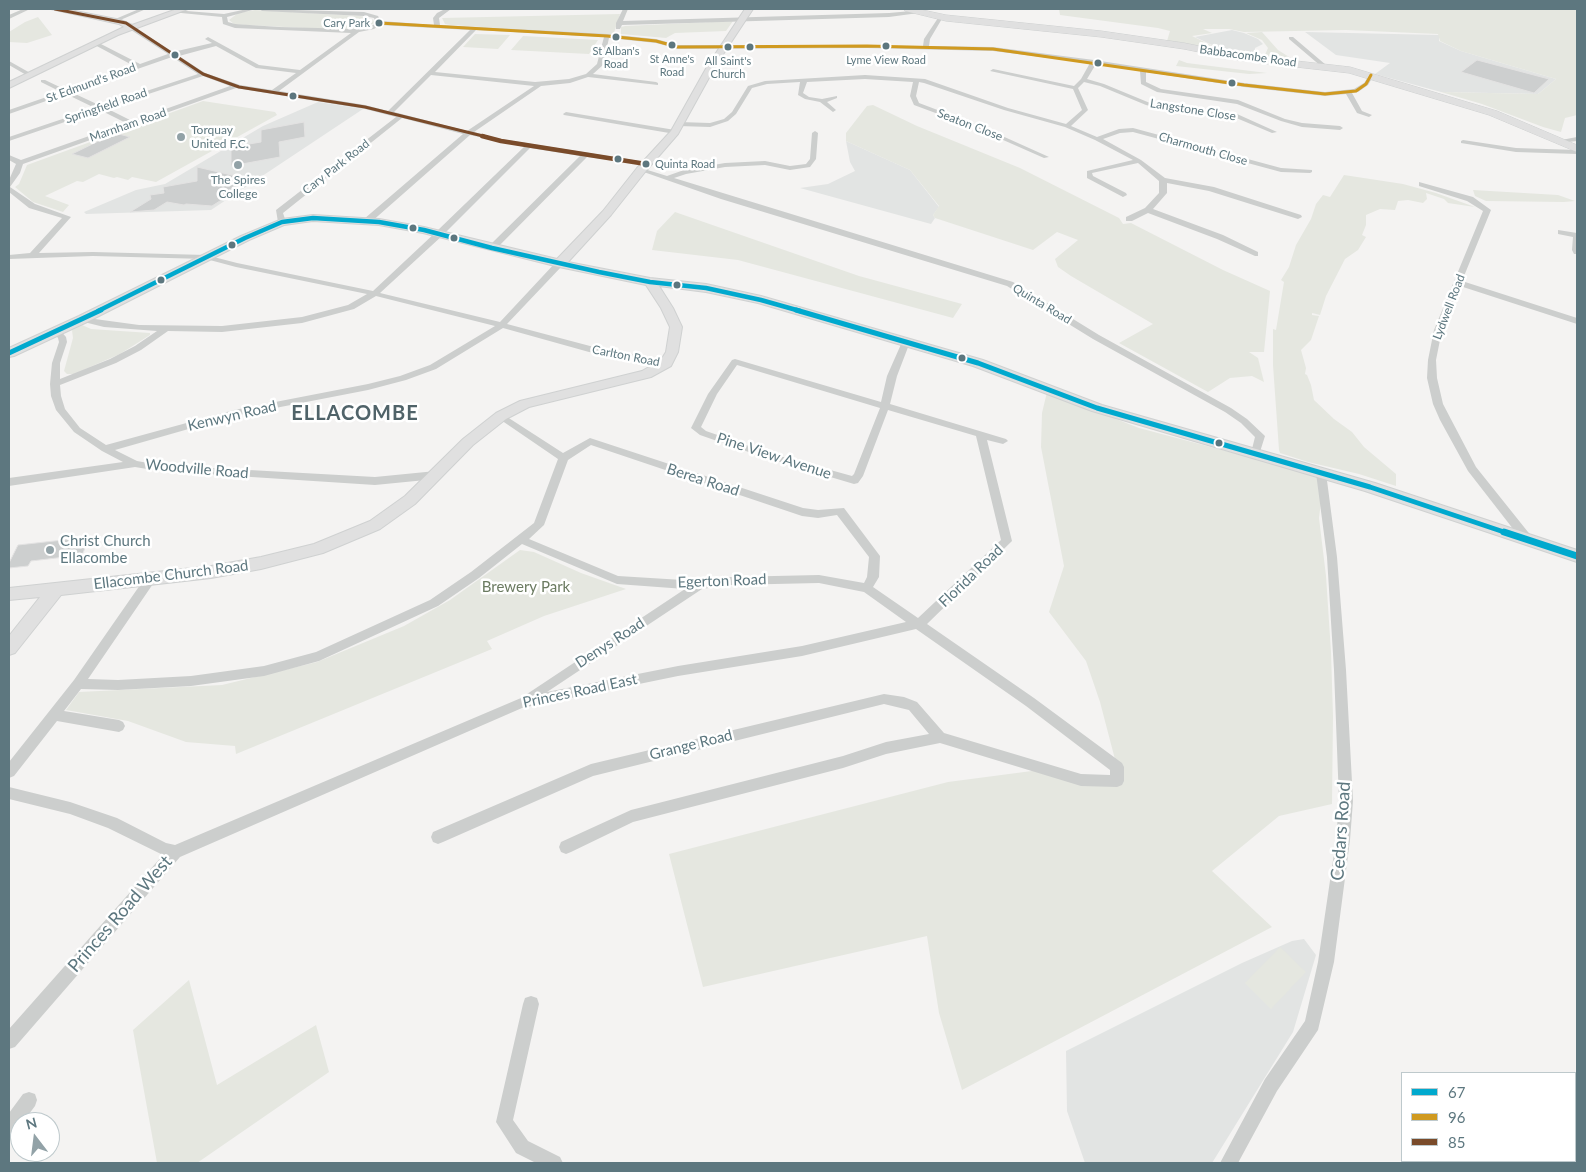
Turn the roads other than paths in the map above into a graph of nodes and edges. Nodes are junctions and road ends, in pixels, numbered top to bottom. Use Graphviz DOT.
graph roads {
  1 [pos="27,9"];
  2 [pos="55,9"];
  3 [pos="143,9"];
  4 [pos="184,9"];
  5 [pos="254,9"];
  6 [pos="262,9"];
  7 [pos="371,9"];
  8 [pos="448,9"];
  9 [pos="625,9"];
  10 [pos="748,9"];
  11 [pos="908,9"];
  12 [pos="292,10"];
  13 [pos="924,11"];
  14 [pos="174,12"];
  15 [pos="691,12"];
  16 [pos="364,14"];
  17 [pos="224,16"];
  18 [pos="9,17"];
  19 [pos="940,17"];
  20 [pos="742,19"];
  21 [pos="116,20"];
  22 [pos="690,21"];
  23 [pos="380,23"];
  24 [pos="619,24"];
  25 [pos="437,26"];
  26 [pos="130,27"];
  27 [pos="474,28"];
  28 [pos="357,31"];
  29 [pos="607,36"];
  30 [pos="615,37"];
  31 [pos="1291,38"];
  32 [pos="208,39"];
  33 [pos="96,43"];
  34 [pos="216,44"];
  35 [pos="724,46"];
  36 [pos="926,47"];
  37 [pos="175,55"];
  38 [pos="1094,62"];
  39 [pos="9,63"];
  40 [pos="139,66"];
  41 [pos="1324,66"];
  42 [pos="1143,70"];
  43 [pos="993,71"];
  44 [pos="302,72"];
  45 [pos="430,73"];
  46 [pos="203,74"];
  47 [pos="30,75"];
  48 [pos="588,75"];
  49 [pos="1371,75"];
  50 [pos="804,80"];
  51 [pos="917,80"];
  52 [pos="1083,80"];
  53 [pos="43,81"];
  54 [pos="540,84"];
  55 [pos="656,84"];
  56 [pos="9,85"];
  57 [pos="236,86"];
  58 [pos="1075,88"];
  59 [pos="67,92"];
  60 [pos="1349,92"];
  61 [pos="273,93"];
  62 [pos="835,97"];
  63 [pos="818,99"];
  64 [pos="102,108"];
  65 [pos="833,110"];
  66 [pos="9,112"];
  67 [pos="390,113"];
  68 [pos="566,114"];
  69 [pos="1370,115"];
  70 [pos="401,116"];
  71 [pos="132,123"];
  72 [pos="1067,126"];
  73 [pos="677,128"];
  74 [pos="1340,128"];
  75 [pos="1274,132"];
  76 [pos="468,133"];
  77 [pos="815,133"];
  78 [pos="9,139"];
  79 [pos="1097,139"];
  80 [pos="1577,139"];
  81 [pos="1560,141"];
  82 [pos="1463,142"];
  83 [pos="529,145"];
  84 [pos="1577,151"];
  85 [pos="586,154"];
  86 [pos="9,157"];
  87 [pos="1046,157"];
  88 [pos="1139,161"];
  89 [pos="20,163"];
  90 [pos="644,167"];
  91 [pos="1310,171"];
  92 [pos="668,178"];
  93 [pos="1163,180"];
  94 [pos="1422,184"];
  95 [pos="9,185"];
  96 [pos="9,189"];
  97 [pos="1123,195"];
  98 [pos="1148,210"];
  99 [pos="1298,217"];
  100 [pos="1129,219"];
  101 [pos="367,221"];
  102 [pos="282,222"];
  103 [pos="1561,232"];
  104 [pos="440,233"];
  105 [pos="492,248"];
  106 [pos="1577,252"];
  107 [pos="1255,254"];
  108 [pos="32,255"];
  109 [pos="9,257"];
  110 [pos="206,257"];
  111 [pos="559,264"];
  112 [pos="650,282"];
  113 [pos="1457,282"];
  114 [pos="374,294"];
  115 [pos="83,319"];
  116 [pos="1577,321"];
  117 [pos="501,326"];
  118 [pos="164,330"];
  119 [pos="56,331"];
  120 [pos="906,342"];
  121 [pos="9,353"];
  122 [pos="666,363"];
  123 [pos="55,384"];
  124 [pos="885,406"];
  125 [pos="501,416"];
  126 [pos="981,435"];
  127 [pos="1003,441"];
  128 [pos="105,450"];
  129 [pos="1256,453"];
  130 [pos="563,458"];
  131 [pos="135,464"];
  132 [pos="1321,473"];
  133 [pos="436,475"];
  134 [pos="9,482"];
  135 [pos="520,539"];
  136 [pos="1528,540"];
  137 [pos="1577,556"];
  138 [pos="151,578"];
  139 [pos="698,584"];
  140 [pos="867,588"];
  141 [pos="55,590"];
  142 [pos="9,594"];
  143 [pos="920,623"];
  144 [pos="9,648"];
  145 [pos="78,684"];
  146 [pos="521,703"];
  147 [pos="55,715"];
  148 [pos="119,726"];
  149 [pos="940,737"];
  150 [pos="9,772"];
  151 [pos="9,793"];
  152 [pos="438,837"];
  153 [pos="566,847"];
  154 [pos="175,852"];
  155 [pos="531,1004"];
  156 [pos="9,1041"];
  157 [pos="28,1100"];
  158 [pos="9,1126"];
  159 [pos="554,1163"];
  160 [pos="1229,1163"];
  1 -- 18 [label="street"];
  2 -- 21 [label="street"];
  3 -- 21 [label="street"];
  4 -- 14 [label="street"];
  5 -- 17 [label="street"];
  6 -- 12 [label="street"];
  7 -- 16 [label="street"];
  8 -- 25 [label="street"];
  9 -- 24 [label="street"];
  10 -- 20 [label="street"];
  11 -- 13 [label="main road, Babbacombe Road"];
  12 -- 16 [label="street"];
  13 -- 19 [label="main road, Babbacombe Road"];
  13 -- 20 [label="street"];
  14 -- 17 [label="street"];
  14 -- 26 [label="street"];
  15 -- 22 [label="street"];
  16 -- 23 [label="street"];
  17 -- 28 [label="street"];
  19 -- 36 [label="street"];
  19 -- 41 [label="main road, Babbacombe Road"];
  20 -- 22 [label="street"];
  20 -- 35 [label="street"];
  21 -- 26 [label="street"];
  22 -- 24 [label="street"];
  23 -- 25 [label="street"];
  23 -- 28 [label="street"];
  24 -- 30 [label="street"];
  25 -- 27 [label="street"];
  26 -- 33 [label="street"];
  26 -- 37 [label="street, Quinta Road"];
  27 -- 29 [label="street"];
  27 -- 45 [label="street"];
  28 -- 44 [label="street"];
  29 -- 30 [label="street"];
  29 -- 48 [label="street"];
  30 -- 35 [label="street"];
  31 -- 41 [label="street"];
  32 -- 34 [label="street"];
  33 -- 40 [label="street"];
  33 -- 47 [label="street"];
  34 -- 37 [label="street, St Edmund's Road"];
  34 -- 44 [label="street"];
  35 -- 36 [label="street"];
  35 -- 73 [label="street"];
  36 -- 38 [label="street"];
  37 -- 40 [label="street, St Edmund's Road"];
  37 -- 46 [label="street, Quinta Road"];
  38 -- 42 [label="street"];
  38 -- 52 [label="street"];
  39 -- 47 [label="street"];
  40 -- 59 [label="street, St Edmund's Road"];
  41 -- 49 [label="main road, Babbacombe Road"];
  42 -- 60 [label="street"];
  42 -- 74 [label="street"];
  43 -- 58 [label="street"];
  44 -- 61 [label="street"];
  45 -- 54 [label="street"];
  45 -- 67 [label="street"];
  46 -- 57 [label="street, Quinta Road"];
  46 -- 64 [label="street, Springfield Road"];
  47 -- 56 [label="street"];
  48 -- 54 [label="street"];
  48 -- 55 [label="street"];
  49 -- 60 [label="street"];
  49 -- 81 [label="main road, Babbacombe Road"];
  50 -- 51 [label="street"];
  50 -- 63 [label="street"];
  50 -- 73 [label="street"];
  51 -- 72 [label="street"];
  51 -- 87 [label="street, Seaton Close"];
  52 -- 58 [label="street"];
  52 -- 75 [label="street, Langstone Close"];
  53 -- 59 [label="street"];
  54 -- 76 [label="street"];
  57 -- 61 [label="street, Quinta Road"];
  57 -- 71 [label="street, Marnham Road"];
  58 -- 72 [label="street"];
  59 -- 64 [label="street"];
  59 -- 66 [label="street, St Edmund's Road"];
  60 -- 69 [label="street"];
  61 -- 67 [label="street, Quinta Road"];
  62 -- 63 [label="street"];
  63 -- 65 [label="street"];
  64 -- 71 [label="street"];
  64 -- 78 [label="street, Springfield Road"];
  67 -- 70 [label="street, Quinta Road"];
  68 -- 73 [label="street"];
  70 -- 76 [label="street, Quinta Road"];
  70 -- 102 [label="street, Cary Park Road"];
  71 -- 89 [label="street, Marnham Road"];
  72 -- 79 [label="street"];
  73 -- 90 [label="street"];
  76 -- 83 [label="street, Quinta Road"];
  76 -- 101 [label="street"];
  77 -- 92 [label="street"];
  79 -- 88 [label="street"];
  79 -- 91 [label="street, Charmouth Close"];
  80 -- 81 [label="street"];
  81 -- 84 [label="main road, Babbacombe Road"];
  82 -- 84 [label="street"];
  83 -- 85 [label="street, Quinta Road"];
  83 -- 104 [label="street"];
  85 -- 90 [label="street, Quinta Road"];
  85 -- 105 [label="street"];
  86 -- 89 [label="street"];
  88 -- 93 [label="street"];
  88 -- 97 [label="street"];
  89 -- 95 [label="street"];
  90 -- 92 [label="street, Quinta Road"];
  90 -- 111 [label="street"];
  92 -- 129 [label="street, Quinta Road"];
  93 -- 98 [label="street"];
  93 -- 99 [label="street"];
  94 -- 113 [label="street, Lydwell Road"];
  96 -- 108 [label="street"];
  98 -- 100 [label="street"];
  98 -- 107 [label="street"];
  101 -- 102 [label="street"];
  101 -- 104 [label="street"];
  102 -- 110 [label="street"];
  103 -- 106 [label="street"];
  104 -- 105 [label="street"];
  104 -- 114 [label="street"];
  105 -- 111 [label="street"];
  108 -- 109 [label="street, Carlton Road"];
  108 -- 110 [label="street, Carlton Road"];
  110 -- 114 [label="street, Carlton Road"];
  110 -- 115 [label="street"];
  111 -- 112 [label="street"];
  111 -- 117 [label="street, Kenwyn Road"];
  112 -- 120 [label="street"];
  112 -- 122 [label="street"];
  113 -- 116 [label="street"];
  113 -- 136 [label="street, Lydwell Road"];
  114 -- 117 [label="street, Carlton Road"];
  114 -- 118 [label="street"];
  115 -- 118 [label="street"];
  115 -- 119 [label="street"];
  117 -- 122 [label="street, Carlton Road"];
  117 -- 128 [label="street, Kenwyn Road"];
  118 -- 123 [label="street"];
  119 -- 121 [label="street"];
  119 -- 123 [label="street, Woodville Road"];
  120 -- 124 [label="street"];
  120 -- 129 [label="street"];
  122 -- 125 [label="street, Ellacombe Church Road"];
  123 -- 128 [label="street, Woodville Road"];
  124 -- 124 [label="street, Pine View Avenue"];
  124 -- 126 [label="street"];
  125 -- 130 [label="street"];
  125 -- 133 [label="street, Ellacombe Church Road"];
  126 -- 127 [label="street"];
  126 -- 143 [label="street, Florida Road"];
  128 -- 131 [label="street, Woodville Road"];
  129 -- 132 [label="street"];
  130 -- 135 [label="street"];
  130 -- 140 [label="street, Berea Road"];
  131 -- 133 [label="street, Woodville Road"];
  131 -- 134 [label="street"];
  132 -- 136 [label="street"];
  132 -- 160 [label="street, Cedars Road"];
  133 -- 138 [label="street, Ellacombe Church Road"];
  135 -- 139 [label="street, Egerton Road"];
  135 -- 145 [label="street"];
  136 -- 137 [label="street"];
  138 -- 141 [label="street, Ellacombe Church Road"];
  138 -- 145 [label="street"];
  139 -- 140 [label="street, Egerton Road"];
  139 -- 146 [label="street, Denys Road"];
  140 -- 143 [label="street, Egerton Road"];
  141 -- 142 [label="street, Ellacombe Church Road"];
  141 -- 144 [label="street"];
  143 -- 146 [label="street, Princes Road East"];
  143 -- 149 [label="street"];
  145 -- 147 [label="street"];
  146 -- 154 [label="street, Princes Road East"];
  147 -- 148 [label="street"];
  147 -- 150 [label="street"];
  149 -- 152 [label="street, Grange Road"];
  149 -- 153 [label="street"];
  151 -- 154 [label="street, Princes Road West"];
  154 -- 156 [label="street, Princes Road West"];
  155 -- 159 [label="street"];
  157 -- 158 [label="street"];
}
